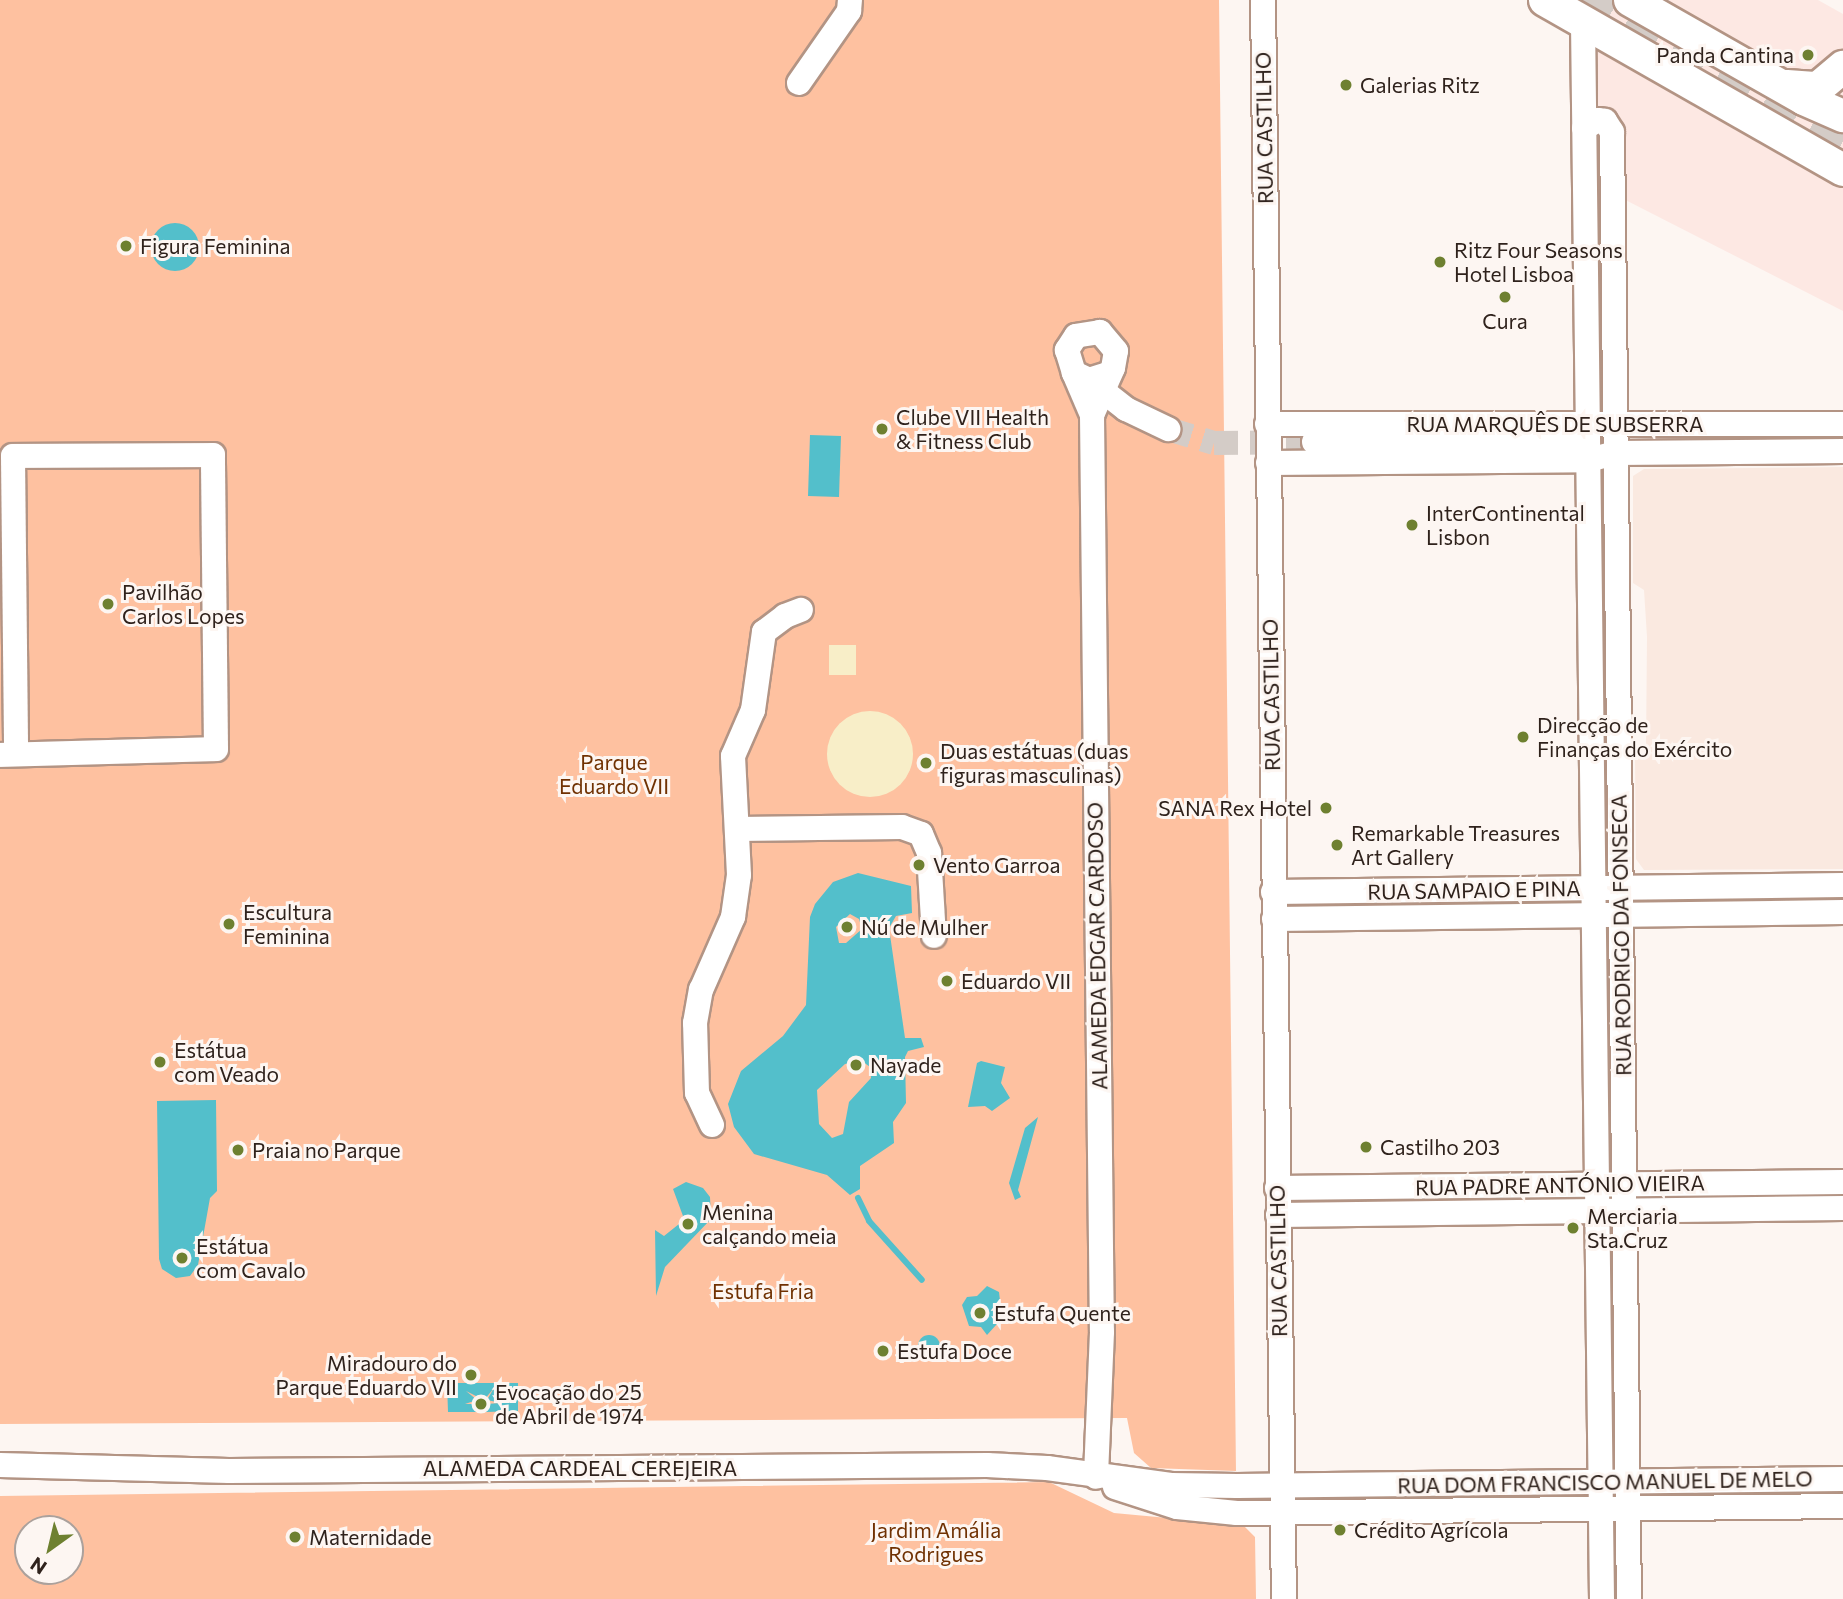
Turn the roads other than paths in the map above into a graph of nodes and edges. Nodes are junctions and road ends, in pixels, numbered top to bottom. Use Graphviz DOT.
graph roads {
  1 [pos="850,0"];
  2 [pos="1263,0"];
  3 [pos="1545,0"];
  4 [pos="1630,0"];
  5 [pos="1583,22"];
  6 [pos="1843,67"];
  7 [pos="799,83"];
  8 [pos="1781,86"];
  9 [pos="1843,116"];
  10 [pos="1584,128"];
  11 [pos="1843,170"];
  12 [pos="1613,271"];
  13 [pos="1586,272"];
  14 [pos="1159,424"];
  15 [pos="1267,424"];
  16 [pos="1843,424"];
  17 [pos="1615,426"];
  18 [pos="1588,440"];
  19 [pos="1314,442"];
  20 [pos="1843,451"];
  21 [pos="1615,453"];
  22 [pos="1268,463"];
  23 [pos="802,610"];
  24 [pos="8,755"];
  25 [pos="737,829"];
  26 [pos="1843,885"];
  27 [pos="1594,888"];
  28 [pos="1620,888"];
  29 [pos="1273,892"];
  30 [pos="1843,912"];
  31 [pos="1621,914"];
  32 [pos="1594,915"];
  33 [pos="1274,919"];
  34 [pos="934,936"];
  35 [pos="712,1125"];
  36 [pos="1843,1182"];
  37 [pos="1597,1184"];
  38 [pos="1624,1184"];
  39 [pos="1278,1188"];
  40 [pos="1843,1208"];
  41 [pos="1598,1211"];
  42 [pos="1624,1211"];
  43 [pos="1278,1215"];
  44 [pos="0,1465"];
  45 [pos="63,1470"];
  46 [pos="1096,1477"];
  47 [pos="1843,1479"];
  48 [pos="0,1481"];
  49 [pos="1601,1482"];
  50 [pos="1628,1482"];
  51 [pos="1366,1485"];
  52 [pos="1282,1486"];
  53 [pos="1843,1506"];
  54 [pos="1601,1508"];
  55 [pos="1628,1508"];
  56 [pos="1367,1511"];
  57 [pos="1282,1512"];
  58 [pos="1284,1599"];
  59 [pos="1602,1599"];
  60 [pos="1629,1599"];
  1 -- 7 [label="street"];
  2 -- 15 [label="street, RUA CASTILHO"];
  3 -- 5 [label="main road"];
  4 -- 8 [label="main road"];
  5 -- 10 [label="street, RUA RODRIGO DA FONSECA"];
  5 -- 11 [label="main road"];
  6 -- 8 [label="main road"];
  8 -- 9 [label="main road"];
  10 -- 12 [label="street, RUA RODRIGO DA FONSECA"];
  10 -- 13 [label="street, RUA RODRIGO DA FONSECA"];
  12 -- 13 [label="street"];
  12 -- 17 [label="street, RUA RODRIGO DA FONSECA"];
  13 -- 18 [label="street, RUA RODRIGO DA FONSECA"];
  14 -- 46 [label="street, ALAMEDA EDGAR CARDOSO"];
  15 -- 18 [label="street, RUA MARQUÊS DE SUBSERRA"];
  15 -- 22 [label="street, RUA CASTILHO"];
  16 -- 17 [label="street, RUA MARQUÊS DE SUBSERRA"];
  17 -- 18 [label="street, RUA MARQUÊS DE SUBSERRA"];
  17 -- 21 [label="street, RUA RODRIGO DA FONSECA"];
  18 -- 19 [label="street, RUA MARQUÊS DE SUBSERRA"];
  18 -- 21 [label="street, RUA MARQUÊS DE SUBSERRA"];
  18 -- 22 [label="street, RUA MARQUÊS DE SUBSERRA"];
  18 -- 27 [label="street, RUA RODRIGO DA FONSECA"];
  20 -- 21 [label="street, RUA MARQUÊS DE SUBSERRA"];
  21 -- 28 [label="street, RUA RODRIGO DA FONSECA"];
  22 -- 29 [label="street, RUA CASTILHO"];
  23 -- 25 [label="street"];
  24 -- 24 [label="street"];
  25 -- 34 [label="street"];
  25 -- 35 [label="street"];
  26 -- 28 [label="street, RUA SAMPAIO E PINA"];
  27 -- 28 [label="street, RUA SAMPAIO E PINA"];
  27 -- 29 [label="street, RUA SAMPAIO E PINA"];
  27 -- 32 [label="street, RUA RODRIGO DA FONSECA"];
  28 -- 31 [label="street, RUA RODRIGO DA FONSECA"];
  29 -- 33 [label="street, RUA CASTILHO"];
  30 -- 31 [label="street, RUA SAMPAIO E PINA"];
  31 -- 32 [label="street, RUA SAMPAIO E PINA"];
  31 -- 38 [label="street, RUA RODRIGO DA FONSECA"];
  32 -- 33 [label="street, RUA SAMPAIO E PINA"];
  32 -- 37 [label="street, RUA RODRIGO DA FONSECA"];
  33 -- 39 [label="street, RUA CASTILHO"];
  36 -- 38 [label="street, RUA PADRE ANTÓNIO VIEIRA"];
  37 -- 38 [label="street, RUA PADRE ANTÓNIO VIEIRA"];
  37 -- 39 [label="street, RUA PADRE ANTÓNIO VIEIRA"];
  37 -- 41 [label="street, RUA RODRIGO DA FONSECA"];
  38 -- 42 [label="street, RUA RODRIGO DA FONSECA"];
  39 -- 43 [label="street, RUA CASTILHO"];
  40 -- 42 [label="street, RUA PADRE ANTÓNIO VIEIRA"];
  41 -- 42 [label="street, RUA PADRE ANTÓNIO VIEIRA"];
  41 -- 43 [label="street, RUA PADRE ANTÓNIO VIEIRA"];
  41 -- 49 [label="street, RUA RODRIGO DA FONSECA"];
  42 -- 50 [label="street, RUA RODRIGO DA FONSECA"];
  43 -- 52 [label="street, RUA CASTILHO"];
  44 -- 45 [label="street, ALAMEDA CARDEAL CEREJEIRA"];
  45 -- 46 [label="street, ALAMEDA CARDEAL CEREJEIRA"];
  45 -- 48 [label="street, ALAMEDA CARDEAL CEREJEIRA"];
  46 -- 52 [label="street, RUA DOM FRANCISCO MANUEL DE MELO"];
  46 -- 57 [label="street, RUA DOM FRANCISCO MANUEL DE MELO"];
  47 -- 50 [label="street, RUA DOM FRANCISCO MANUEL DE MELO"];
  49 -- 50 [label="street, RUA DOM FRANCISCO MANUEL DE MELO"];
  49 -- 51 [label="street, RUA DOM FRANCISCO MANUEL DE MELO"];
  49 -- 54 [label="street, RUA RODRIGO DA FONSECA"];
  50 -- 55 [label="street, RUA RODRIGO DA FONSECA"];
  51 -- 52 [label="street, RUA DOM FRANCISCO MANUEL DE MELO"];
  51 -- 56 [label="street, RUA DOM FRANCISCO MANUEL DE MELO"];
  52 -- 57 [label="street, RUA CASTILHO"];
  53 -- 55 [label="street, RUA DOM FRANCISCO MANUEL DE MELO"];
  54 -- 55 [label="street, RUA DOM FRANCISCO MANUEL DE MELO"];
  54 -- 56 [label="street, RUA DOM FRANCISCO MANUEL DE MELO"];
  54 -- 59 [label="street, RUA RODRIGO DA FONSECA"];
  55 -- 60 [label="street, RUA RODRIGO DA FONSECA"];
  56 -- 57 [label="street, RUA DOM FRANCISCO MANUEL DE MELO"];
  57 -- 58 [label="street, RUA CASTILHO"];
}
